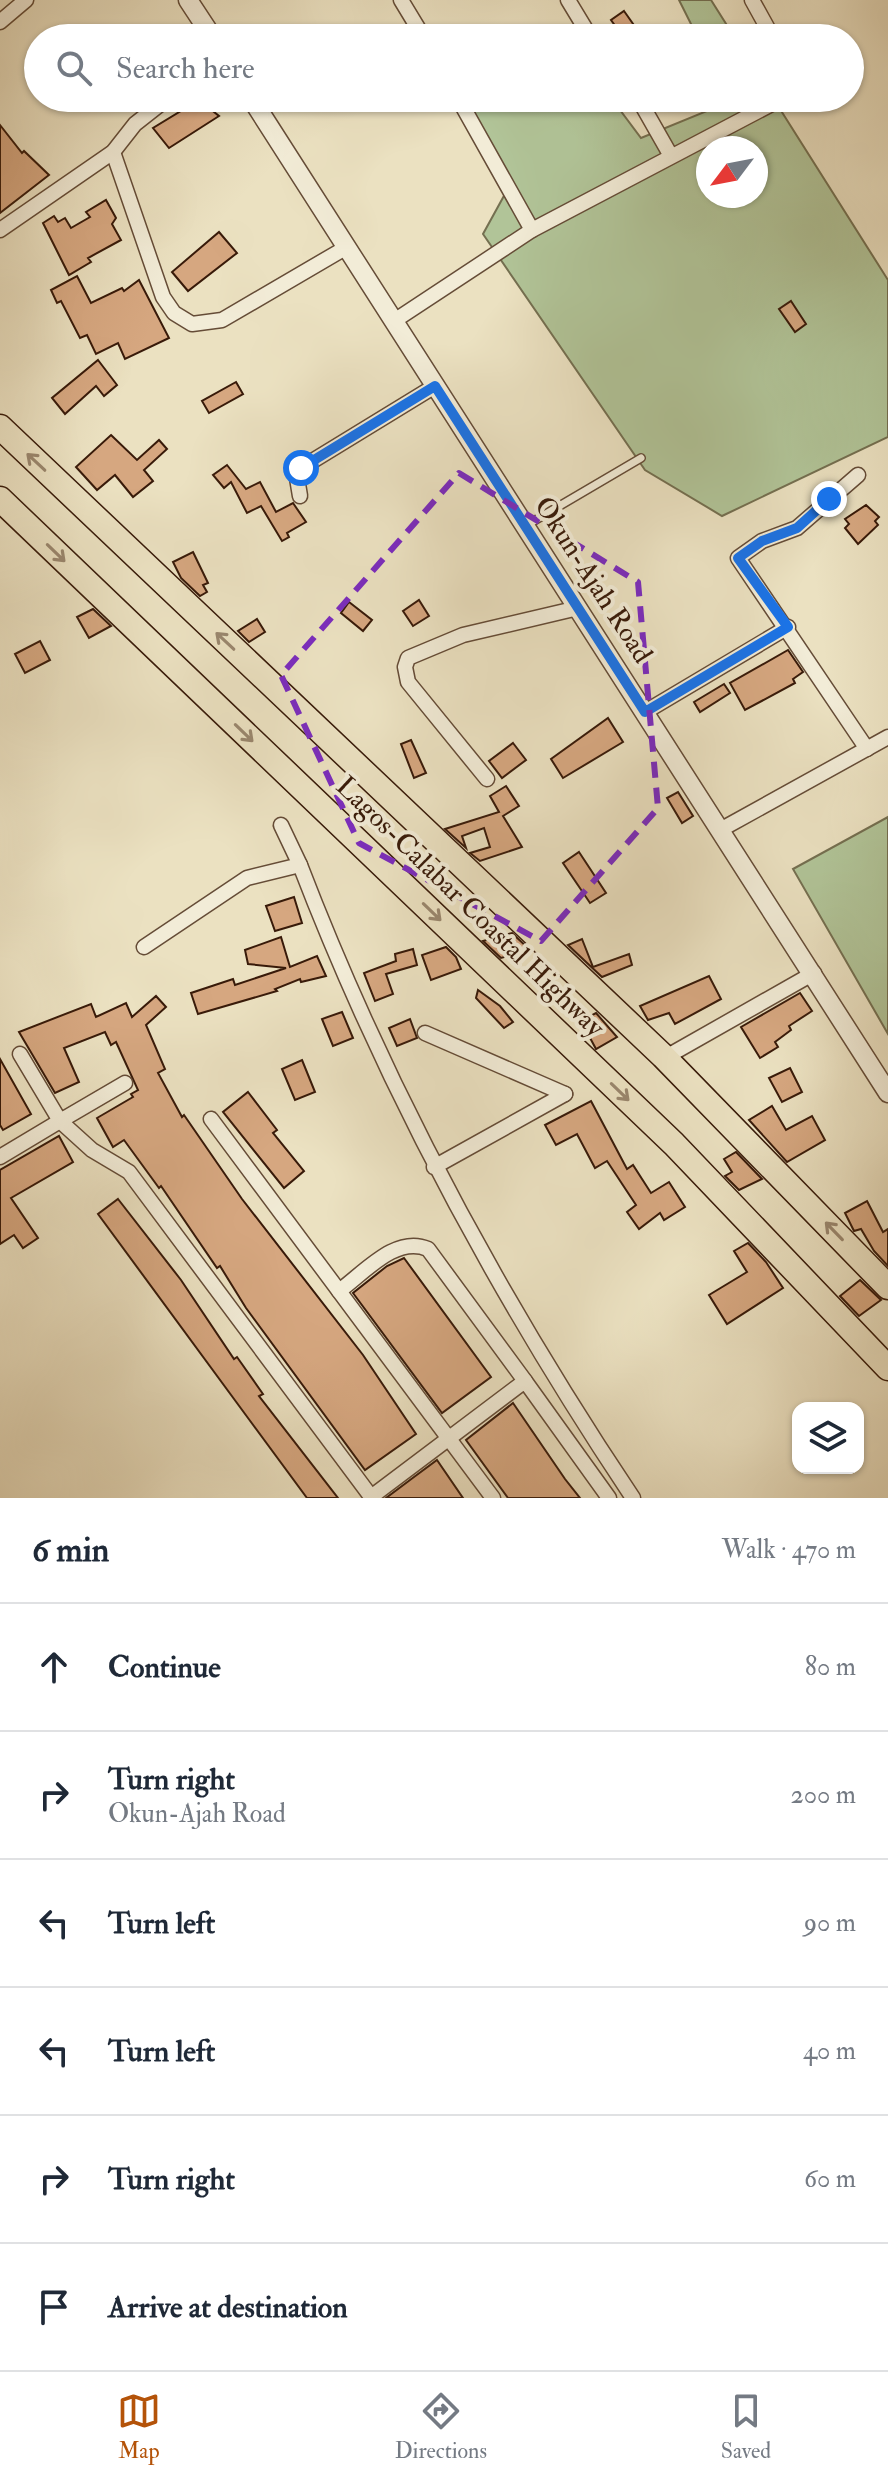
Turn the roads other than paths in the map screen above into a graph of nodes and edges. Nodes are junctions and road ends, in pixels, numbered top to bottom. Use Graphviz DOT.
graph roads {
  1 [pos="26,0"];
  2 [pos="188,0"];
  3 [pos="401,0"];
  4 [pos="568,0"];
  5 [pos="752,0"];
  6 [pos="0,22"];
  7 [pos="204,24"];
  8 [pos="416,24"];
  9 [pos="583,24"];
  10 [pos="765,24"];
  11 [pos="150,112"];
  12 [pos="260,112"];
  13 [pos="466,112"];
  14 [pos="646,112"];
  15 [pos="756,112"];
  16 [pos="113,152"];
  17 [pos="671,156"];
  18 [pos="0,230"];
  19 [pos="532,230"];
  20 [pos="347,247"];
  21 [pos="394,321"];
  22 [pos="435,386"];
  23 [pos="0,427"];
  24 [pos="641,458"];
  25 [pos="858,475"];
  26 [pos="300,496"];
  27 [pos="0,499"];
  28 [pos="525,526"];
  29 [pos="578,608"];
  30 [pos="788,627"];
  31 [pos="645,712"];
  32 [pos="888,737"];
  33 [pos="867,749"];
  34 [pos="487,779"];
  35 [pos="281,825"];
  36 [pos="720,830"];
  37 [pos="300,865"];
  38 [pos="144,947"];
  39 [pos="814,973"];
  40 [pos="425,1033"];
  41 [pos="673,1053"];
  42 [pos="20,1054"];
  43 [pos="125,1083"];
  44 [pos="888,1093"];
  45 [pos="211,1119"];
  46 [pos="60,1121"];
  47 [pos="0,1157"];
  48 [pos="434,1167"];
  49 [pos="888,1287"];
  50 [pos="339,1291"];
  51 [pos="888,1368"];
  52 [pos="525,1381"];
  53 [pos="449,1438"];
  54 [pos="372,1497"];
  55 [pos="493,1498"];
  56 [pos="609,1498"];
  57 [pos="633,1498"];
  1 -- 6 [label="street"];
  2 -- 7 [label="street"];
  3 -- 8 [label="street"];
  4 -- 9 [label="street"];
  5 -- 10 [label="street"];
  11 -- 16 [label="street"];
  12 -- 20 [label="street, Okun-Ajah Road"];
  13 -- 19 [label="street"];
  14 -- 17 [label="street"];
  15 -- 17 [label="street"];
  16 -- 18 [label="street"];
  16 -- 20 [label="street"];
  17 -- 19 [label="street"];
  19 -- 21 [label="street"];
  20 -- 21 [label="street, Okun-Ajah Road"];
  21 -- 22 [label="street, Okun-Ajah Road"];
  22 -- 26 [label="street"];
  22 -- 28 [label="street, Okun-Ajah Road"];
  49 -- 23 [label="highway, Lagos-Calabar Coastal Highway, one-way"];
  24 -- 28 [label="lane"];
  25 -- 30 [label="street"];
  27 -- 51 [label="highway, Lagos-Calabar Coastal Highway, one-way"];
  28 -- 29 [label="street, Okun-Ajah Road"];
  29 -- 31 [label="street, Okun-Ajah Road"];
  29 -- 34 [label="street"];
  30 -- 31 [label="street"];
  30 -- 33 [label="street"];
  31 -- 36 [label="street, Okun-Ajah Road"];
  32 -- 33 [label="street"];
  33 -- 36 [label="street"];
  35 -- 37 [label="street"];
  36 -- 39 [label="street, Okun-Ajah Road"];
  37 -- 38 [label="street"];
  37 -- 48 [label="street"];
  39 -- 41 [label="street"];
  39 -- 44 [label="street, Okun-Ajah Road"];
  40 -- 48 [label="street"];
  42 -- 46 [label="street"];
  43 -- 46 [label="street"];
  45 -- 50 [label="street"];
  46 -- 47 [label="street"];
  46 -- 54 [label="street"];
  48 -- 57 [label="street"];
  50 -- 52 [label="street"];
  50 -- 53 [label="street"];
  52 -- 53 [label="street"];
  52 -- 56 [label="street"];
  53 -- 54 [label="street"];
  53 -- 55 [label="street"];
}
